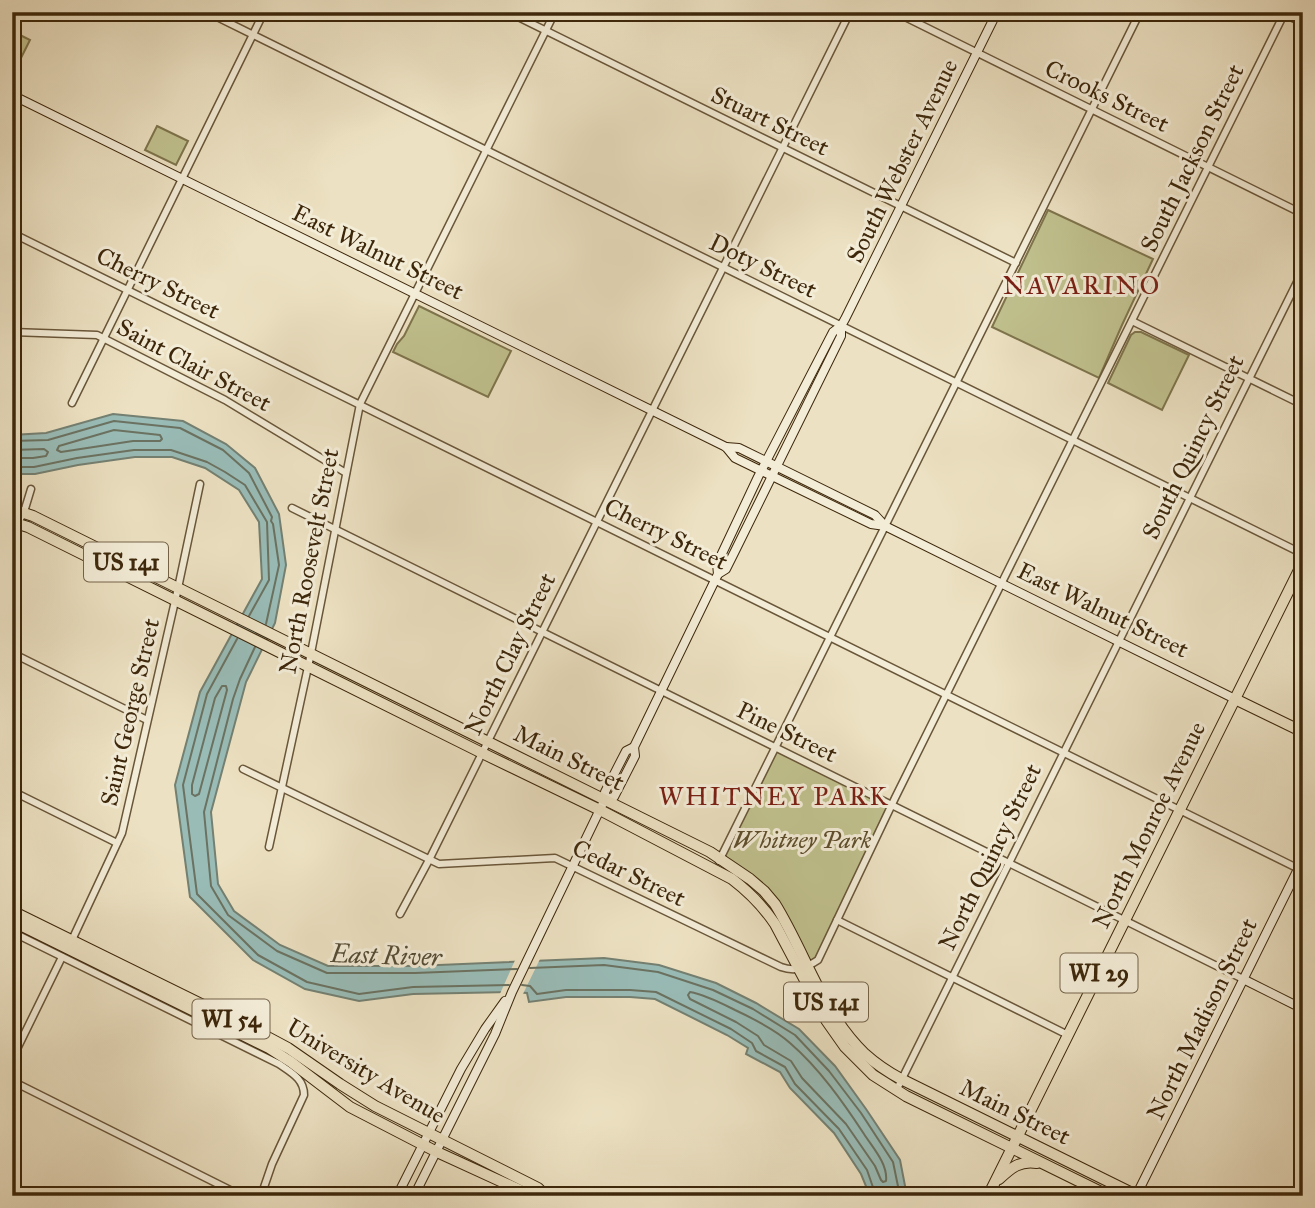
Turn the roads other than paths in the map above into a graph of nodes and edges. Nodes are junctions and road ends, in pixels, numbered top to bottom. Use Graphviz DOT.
graph roads {
  1 [pos="207,12"];
  2 [pos="264,12"];
  3 [pos="508,12"];
  4 [pos="555,12"];
  5 [pos="850,12"];
  6 [pos="895,12"];
  7 [pos="997,12"];
  8 [pos="1140,12"];
  9 [pos="1284,13"];
  10 [pos="1303,23"];
  11 [pos="546,31"];
  12 [pos="253,35"];
  13 [pos="976,53"];
  14 [pos="12,95"];
  15 [pos="1092,110"];
  16 [pos="783,148"];
  17 [pos="486,150"];
  18 [pos="1208,167"];
  19 [pos="182,178"];
  20 [pos="900,206"];
  21 [pos="1303,214"];
  22 [pos="12,233"];
  23 [pos="1016,263"];
  24 [pos="723,267"];
  25 [pos="1303,270"];
  26 [pos="127,289"];
  27 [pos="415,293"];
  28 [pos="1132,321"];
  29 [pos="841,326"];
  30 [pos="12,332"];
  31 [pos="103,338"];
  32 [pos="1249,379"];
  33 [pos="956,383"];
  34 [pos="72,403"];
  35 [pos="360,404"];
  36 [pos="1303,405"];
  37 [pos="652,411"];
  38 [pos="1073,440"];
  39 [pos="726,447"];
  40 [pos="767,461"];
  41 [pos="777,467"];
  42 [pos="762,471"];
  43 [pos="346,473"];
  44 [pos="772,476"];
  45 [pos="200,484"];
  46 [pos="31,489"];
  47 [pos="1189,498"];
  48 [pos="292,508"];
  49 [pos="12,509"];
  50 [pos="24,512"];
  51 [pos="597,522"];
  52 [pos="14,526"];
  53 [pos="885,526"];
  54 [pos="335,530"];
  55 [pos="1303,554"];
  56 [pos="1303,562"];
  57 [pos="716,577"];
  58 [pos="1002,583"];
  59 [pos="178,588"];
  60 [pos="175,600"];
  61 [pos="542,633"];
  62 [pos="830,637"];
  63 [pos="1118,641"];
  64 [pos="12,653"];
  65 [pos="311,653"];
  66 [pos="308,666"];
  67 [pos="660,691"];
  68 [pos="947,694"];
  69 [pos="1235,699"];
  70 [pos="147,720"];
  71 [pos="1303,732"];
  72 [pos="487,742"];
  73 [pos="775,748"];
  74 [pos="1063,752"];
  75 [pos="482,753"];
  76 [pos="243,769"];
  77 [pos="283,787"];
  78 [pos="12,791"];
  79 [pos="605,799"];
  80 [pos="891,805"];
  81 [pos="600,810"];
  82 [pos="1180,810"];
  83 [pos="117,843"];
  84 [pos="269,846"];
  85 [pos="720,858"];
  86 [pos="1303,859"];
  87 [pos="429,860"];
  88 [pos="1008,863"];
  89 [pos="573,866"];
  90 [pos="715,869"];
  91 [pos="1300,870"];
  92 [pos="12,911"];
  93 [pos="400,914"];
  94 [pos="837,920"];
  95 [pos="12,921"];
  96 [pos="1125,921"];
  97 [pos="12,932"];
  98 [pos="72,940"];
  99 [pos="62,957"];
  100 [pos="802,968"];
  101 [pos="952,977"];
  102 [pos="1243,979"];
  103 [pos="510,996"];
  104 [pos="1303,1009"];
  105 [pos="1068,1035"];
  106 [pos="901,1079"];
  107 [pos="12,1082"];
  108 [pos="896,1091"];
  109 [pos="430,1134"];
  110 [pos="1017,1137"];
  111 [pos="442,1140"];
  112 [pos="424,1145"];
  113 [pos="1012,1148"];
  114 [pos="437,1152"];
  115 [pos="1047,1166"];
  116 [pos="995,1181"];
  117 [pos="1137,1195"];
  118 [pos="242,1196"];
  119 [pos="261,1196"];
  120 [pos="397,1196"];
  121 [pos="414,1196"];
  122 [pos="533,1196"];
  123 [pos="546,1196"];
  124 [pos="988,1196"];
  125 [pos="1109,1196"];
  1 -- 12 [label="street, Doty Street"];
  2 -- 12 [label="street"];
  3 -- 11 [label="street, Stuart Street"];
  4 -- 11 [label="street, North Roosevelt Street"];
  5 -- 16 [label="street, North Clay Street"];
  6 -- 13 [label="street, Crooks Street"];
  7 -- 13 [label="main road, South Webster Avenue"];
  8 -- 15 [label="street"];
  9 -- 10 [label="street"];
  9 -- 18 [label="street, South Jackson Street"];
  11 -- 16 [label="street, Stuart Street"];
  11 -- 17 [label="street, North Roosevelt Street"];
  12 -- 17 [label="street, Doty Street"];
  12 -- 19 [label="street"];
  13 -- 15 [label="street, Crooks Street"];
  13 -- 20 [label="main road, South Webster Avenue"];
  14 -- 19 [label="main road, East Walnut Street"];
  15 -- 18 [label="street, Crooks Street"];
  15 -- 23 [label="street"];
  16 -- 20 [label="street, Stuart Street"];
  16 -- 24 [label="street, North Clay Street"];
  17 -- 24 [label="street, Doty Street"];
  17 -- 27 [label="street, North Roosevelt Street"];
  18 -- 21 [label="street, Crooks Street"];
  18 -- 28 [label="street, South Jackson Street"];
  19 -- 26 [label="street"];
  19 -- 27 [label="main road, East Walnut Street"];
  20 -- 23 [label="street, Stuart Street"];
  20 -- 29 [label="main road, South Webster Avenue"];
  22 -- 26 [label="street, Cherry Street"];
  23 -- 33 [label="street"];
  24 -- 29 [label="street, Doty Street"];
  24 -- 37 [label="street, North Clay Street"];
  25 -- 32 [label="street, South Quincy Street"];
  26 -- 31 [label="street"];
  26 -- 35 [label="street, Cherry Street"];
  27 -- 35 [label="street, North Roosevelt Street"];
  27 -- 37 [label="main road, East Walnut Street"];
  28 -- 32 [label="street"];
  28 -- 38 [label="street, South Jackson Street"];
  29 -- 33 [label="street, Doty Street"];
  29 -- 40 [label="main road, South Webster Avenue"];
  29 -- 41 [label="main road, South Webster Avenue"];
  30 -- 31 [label="street, Saint Clair Street"];
  31 -- 34 [label="street"];
  31 -- 43 [label="street, Saint Clair Street"];
  32 -- 36 [label="street"];
  32 -- 47 [label="street, South Quincy Street"];
  33 -- 38 [label="street, Doty Street"];
  33 -- 53 [label="street"];
  35 -- 43 [label="street, North Roosevelt Street"];
  35 -- 51 [label="street, Cherry Street"];
  37 -- 39 [label="main road, East Walnut Street"];
  37 -- 51 [label="street, North Clay Street"];
  38 -- 47 [label="street, Doty Street"];
  38 -- 58 [label="street, South Jackson Street"];
  39 -- 40 [label="main road, East Walnut Street"];
  39 -- 42 [label="main road, East Walnut Street"];
  40 -- 41 [label="main road, East Walnut Street"];
  40 -- 42 [label="main road, South Webster Avenue"];
  41 -- 44 [label="main road, South Webster Avenue"];
  41 -- 53 [label="main road, East Walnut Street"];
  42 -- 44 [label="main road, East Walnut Street"];
  42 -- 57 [label="main road, South Webster Avenue"];
  43 -- 54 [label="street, North Roosevelt Street"];
  44 -- 53 [label="main road, East Walnut Street"];
  44 -- 57 [label="main road, South Webster Avenue"];
  45 -- 59 [label="street, Saint George Street"];
  46 -- 50 [label="street"];
  47 -- 55 [label="street, Doty Street"];
  47 -- 63 [label="street, South Quincy Street"];
  48 -- 54 [label="street, Pine Street"];
  49 -- 50 [label="main road, Main Street / US 141"];
  50 -- 52 [label="street"];
  50 -- 59 [label="main road, Main Street / US 141"];
  51 -- 57 [label="street, Cherry Street"];
  51 -- 61 [label="street, North Clay Street"];
  52 -- 60 [label="main road, Main Street / US 141"];
  53 -- 58 [label="main road, East Walnut Street"];
  53 -- 62 [label="street"];
  54 -- 61 [label="street, Pine Street"];
  54 -- 65 [label="street, North Roosevelt Street"];
  56 -- 69 [label="main road, North Monroe Avenue"];
  57 -- 62 [label="street, Cherry Street"];
  57 -- 67 [label="main road"];
  58 -- 63 [label="main road, East Walnut Street"];
  58 -- 68 [label="street, South Jackson Street"];
  59 -- 60 [label="street, Saint George Street"];
  59 -- 65 [label="main road, Main Street / US 141"];
  60 -- 66 [label="main road, Main Street / US 141"];
  60 -- 70 [label="street, Saint George Street"];
  61 -- 67 [label="street, Pine Street"];
  61 -- 72 [label="street, North Clay Street"];
  62 -- 68 [label="street, Cherry Street"];
  62 -- 73 [label="street"];
  63 -- 69 [label="main road, East Walnut Street"];
  63 -- 74 [label="street, North Quincy Street"];
  64 -- 70 [label="street"];
  65 -- 66 [label="street, North Roosevelt Street"];
  65 -- 72 [label="main road, Main Street / US 141"];
  66 -- 75 [label="main road, Main Street / US 141"];
  66 -- 77 [label="street, North Roosevelt Street"];
  67 -- 73 [label="street, Pine Street"];
  67 -- 79 [label="main road"];
  68 -- 74 [label="street, Cherry Street"];
  68 -- 80 [label="street, South Jackson Street"];
  69 -- 71 [label="main road, East Walnut Street"];
  69 -- 82 [label="main road, North Monroe Avenue / WI 29"];
  70 -- 83 [label="street, Saint George Street"];
  72 -- 75 [label="street, North Clay Street"];
  72 -- 79 [label="main road, Main Street / US 141"];
  73 -- 80 [label="street, Pine Street"];
  73 -- 85 [label="street"];
  74 -- 82 [label="street, Cherry Street"];
  74 -- 88 [label="street, North Quincy Street"];
  75 -- 81 [label="main road, Main Street / US 141"];
  75 -- 87 [label="street, North Clay Street"];
  76 -- 77 [label="street, Cedar Street"];
  77 -- 84 [label="street, North Roosevelt Street"];
  77 -- 87 [label="street, Cedar Street"];
  78 -- 83 [label="street"];
  79 -- 81 [label="main road"];
  79 -- 85 [label="main road, Main Street / US 141"];
  80 -- 88 [label="street, Pine Street"];
  80 -- 94 [label="street, South Jackson Street"];
  81 -- 89 [label="main road"];
  81 -- 90 [label="main road, Main Street / US 141"];
  82 -- 91 [label="street, Cherry Street"];
  82 -- 96 [label="main road, North Monroe Avenue / WI 29"];
  83 -- 98 [label="street, Saint George Street"];
  85 -- 90 [label="street"];
  85 -- 100 [label="main road, Main Street / US 141"];
  86 -- 91 [label="main road, North Madison Street"];
  87 -- 89 [label="street, Cedar Street"];
  87 -- 93 [label="street, North Clay Street"];
  88 -- 96 [label="street, Pine Street"];
  88 -- 101 [label="street, North Quincy Street"];
  89 -- 100 [label="street, Cedar Street"];
  89 -- 103 [label="main road"];
  90 -- 100 [label="main road, Main Street / US 141"];
  91 -- 102 [label="main road, North Madison Street"];
  92 -- 98 [label="main road, University Avenue / WI 54"];
  94 -- 100 [label="street, South Jackson Street"];
  94 -- 101 [label="street"];
  95 -- 112 [label="main road, University Avenue / WI 54"];
  96 -- 102 [label="street, Pine Street"];
  96 -- 105 [label="main road, North Monroe Avenue / WI 29"];
  97 -- 99 [label="street"];
  98 -- 109 [label="main road, University Avenue / WI 54"];
  99 -- 107 [label="street"];
  99 -- 119 [label="street"];
  100 -- 106 [label="main road, Main Street / US 141"];
  100 -- 108 [label="main road, Main Street / US 141"];
  101 -- 105 [label="street"];
  101 -- 106 [label="street, North Quincy Street"];
  102 -- 104 [label="main road, Pine Street"];
  102 -- 117 [label="main road, North Madison Street"];
  103 -- 109 [label="main road"];
  103 -- 111 [label="main road"];
  105 -- 110 [label="main road, North Monroe Avenue / WI 29"];
  106 -- 108 [label="street, North Quincy Street"];
  106 -- 110 [label="main road, Main Street / US 141"];
  107 -- 118 [label="street"];
  108 -- 113 [label="main road, Main Street / US 141"];
  109 -- 111 [label="main road, University Avenue / WI 54"];
  109 -- 112 [label="main road"];
  110 -- 113 [label="main road, North Monroe Avenue / WI 29"];
  110 -- 117 [label="main road, Main Street / US 141"];
  111 -- 114 [label="main road"];
  111 -- 123 [label="main road, University Avenue / WI 54"];
  112 -- 114 [label="main road, University Avenue / WI 54"];
  112 -- 120 [label="main road"];
  113 -- 115 [label="main road, Main Street / US 141"];
  113 -- 116 [label="main road, North Monroe Avenue"];
  114 -- 121 [label="main road"];
  114 -- 122 [label="main road, University Avenue / WI 54"];
  115 -- 116 [label="main road"];
  115 -- 125 [label="main road, Main Street / US 141"];
  116 -- 124 [label="main road, North Monroe Avenue"];
}
